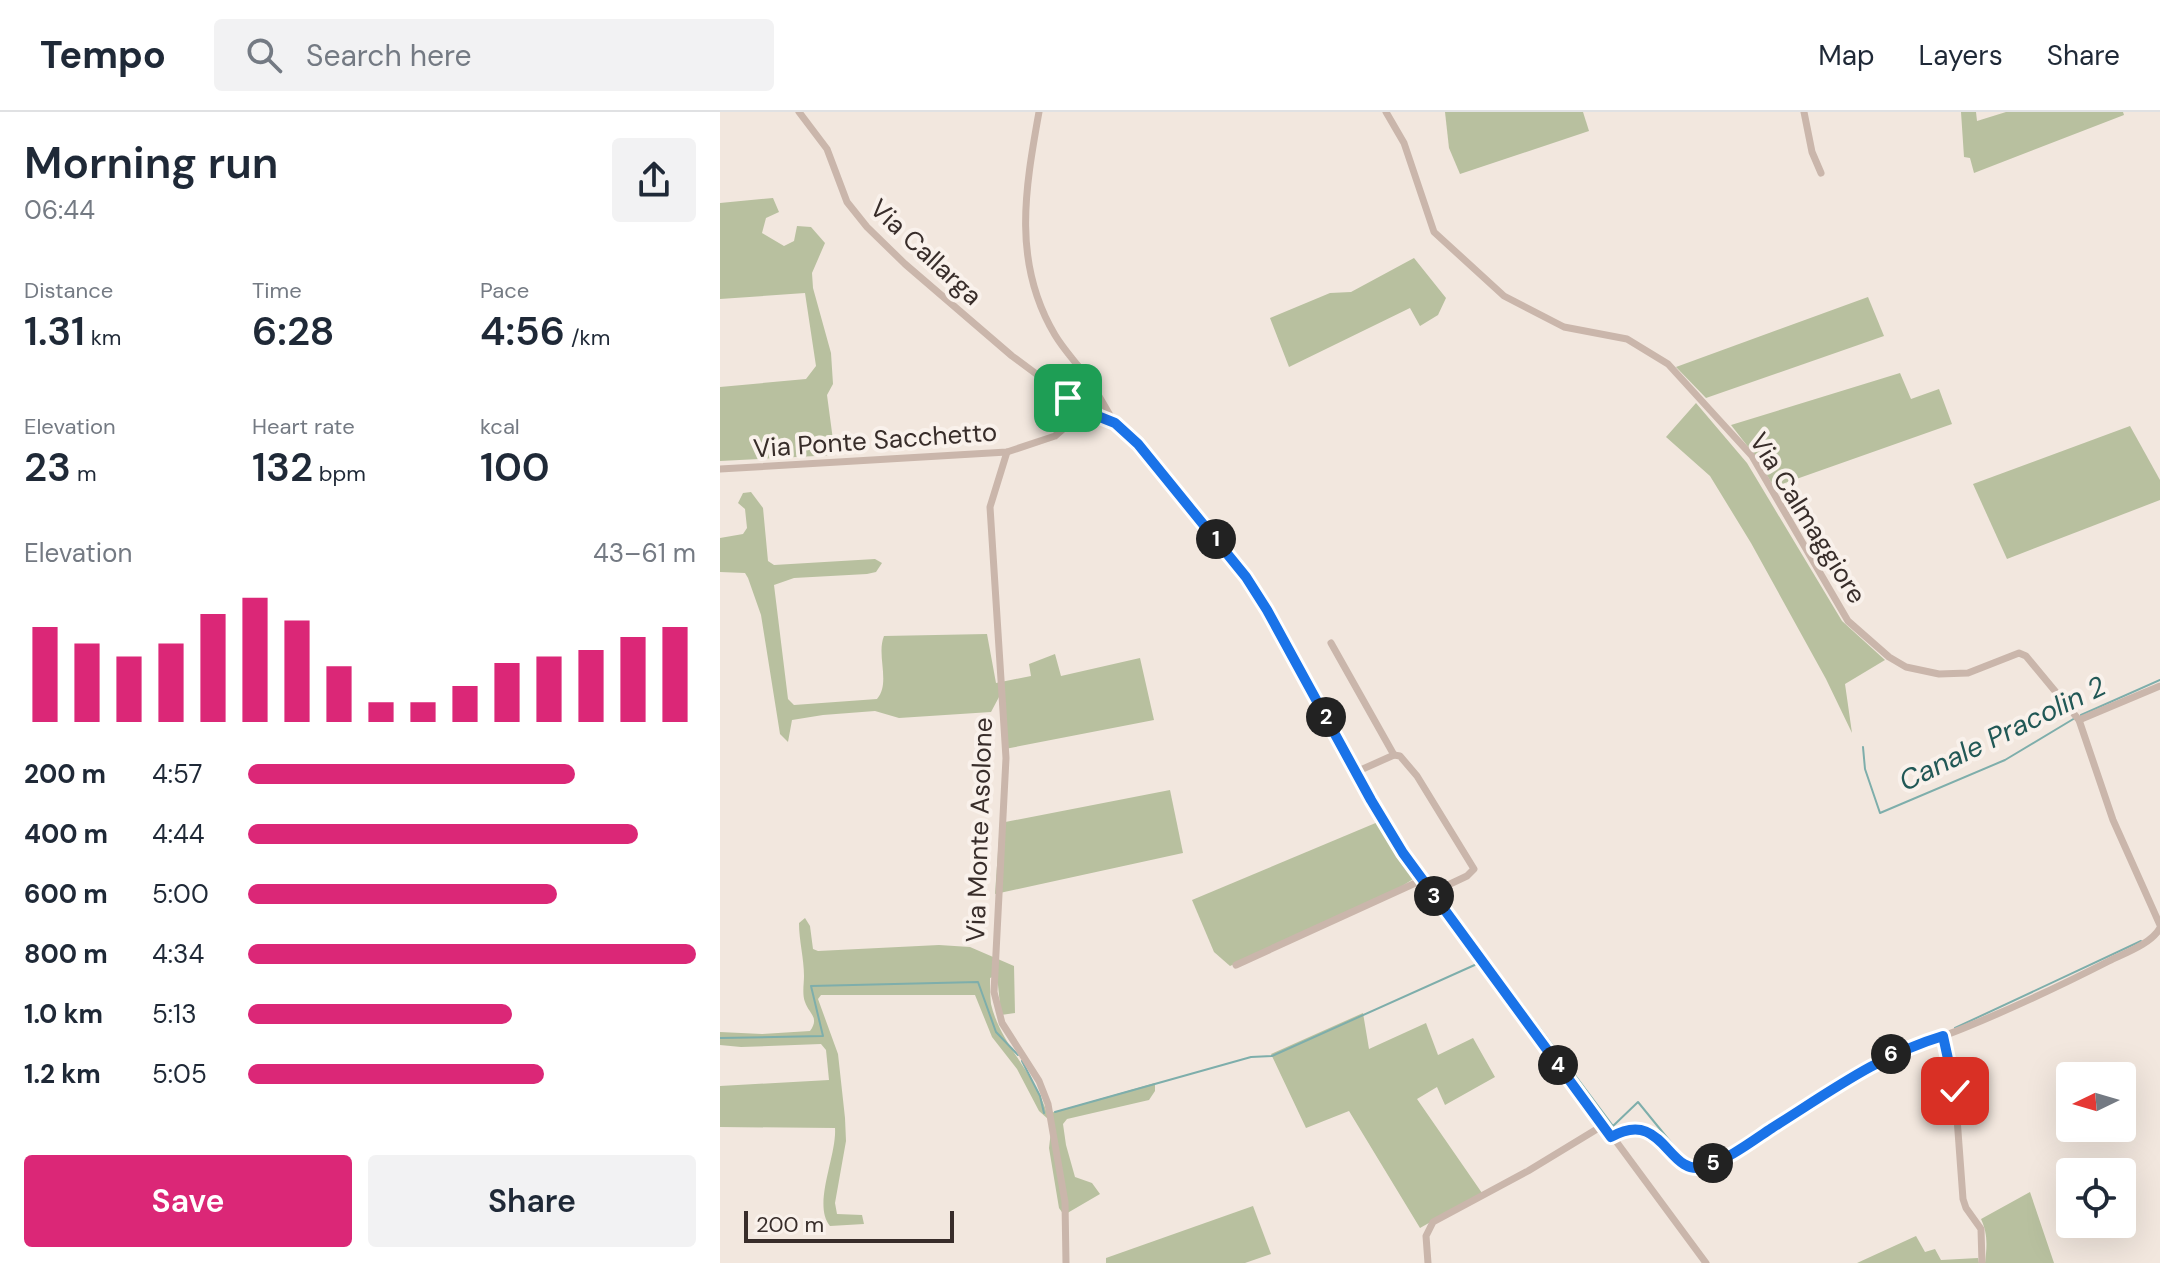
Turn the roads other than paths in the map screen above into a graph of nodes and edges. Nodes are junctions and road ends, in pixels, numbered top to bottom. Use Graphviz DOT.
graph roads {
  1 [pos="799,112"];
  2 [pos="1039,112"];
  3 [pos="1386,112"];
  4 [pos="1804,112"];
  5 [pos="1821,173"];
  6 [pos="1078,366"];
  7 [pos="1091,387"];
  8 [pos="1078,389"];
  9 [pos="1061,392"];
  10 [pos="1099,398"];
  11 [pos="1076,405"];
  12 [pos="1089,411"];
  13 [pos="1115,423"];
  14 [pos="1007,452"];
  15 [pos="720,469"];
  16 [pos="1331,643"];
  17 [pos="2160,686"];
  18 [pos="2079,720"];
  19 [pos="1394,755"];
  20 [pos="1356,772"];
  21 [pos="1422,880"];
  22 [pos="1431,893"];
  23 [pos="2160,926"];
  24 [pos="1236,965"];
  25 [pos="1943,1036"];
  26 [pos="1602,1126"];
  27 [pos="1611,1137"];
  28 [pos="1066,1263"];
  29 [pos="1428,1263"];
  30 [pos="1706,1263"];
  31 [pos="1982,1263"];
  1 -- 9 [label="street, Via Callarga"];
  2 -- 6 [label="street"];
  3 -- 18 [label="street, Via Calmaggiore"];
  4 -- 5 [label="street"];
  6 -- 7 [label="street"];
  6 -- 8 [label="street"];
  7 -- 8 [label="street"];
  7 -- 10 [label="street"];
  8 -- 9 [label="street"];
  8 -- 11 [label="street"];
  9 -- 11 [label="street, Via Callarga"];
  10 -- 12 [label="street"];
  10 -- 13 [label="street"];
  11 -- 12 [label="street"];
  11 -- 14 [label="street, Via Ponte Sacchetto"];
  12 -- 13 [label="street"];
  13 -- 20 [label="street"];
  14 -- 15 [label="street, Via Ponte Sacchetto"];
  14 -- 28 [label="street, Via Monte Asolone"];
  16 -- 19 [label="street"];
  17 -- 18 [label="street"];
  18 -- 23 [label="street, Via Calmaggiore"];
  19 -- 20 [label="street"];
  19 -- 22 [label="street"];
  20 -- 21 [label="street"];
  21 -- 22 [label="street"];
  21 -- 24 [label="street"];
  22 -- 26 [label="street"];
  23 -- 25 [label="street"];
  25 -- 27 [label="street"];
  25 -- 31 [label="street"];
  26 -- 27 [label="street"];
  26 -- 29 [label="street"];
  27 -- 30 [label="street"];
}
